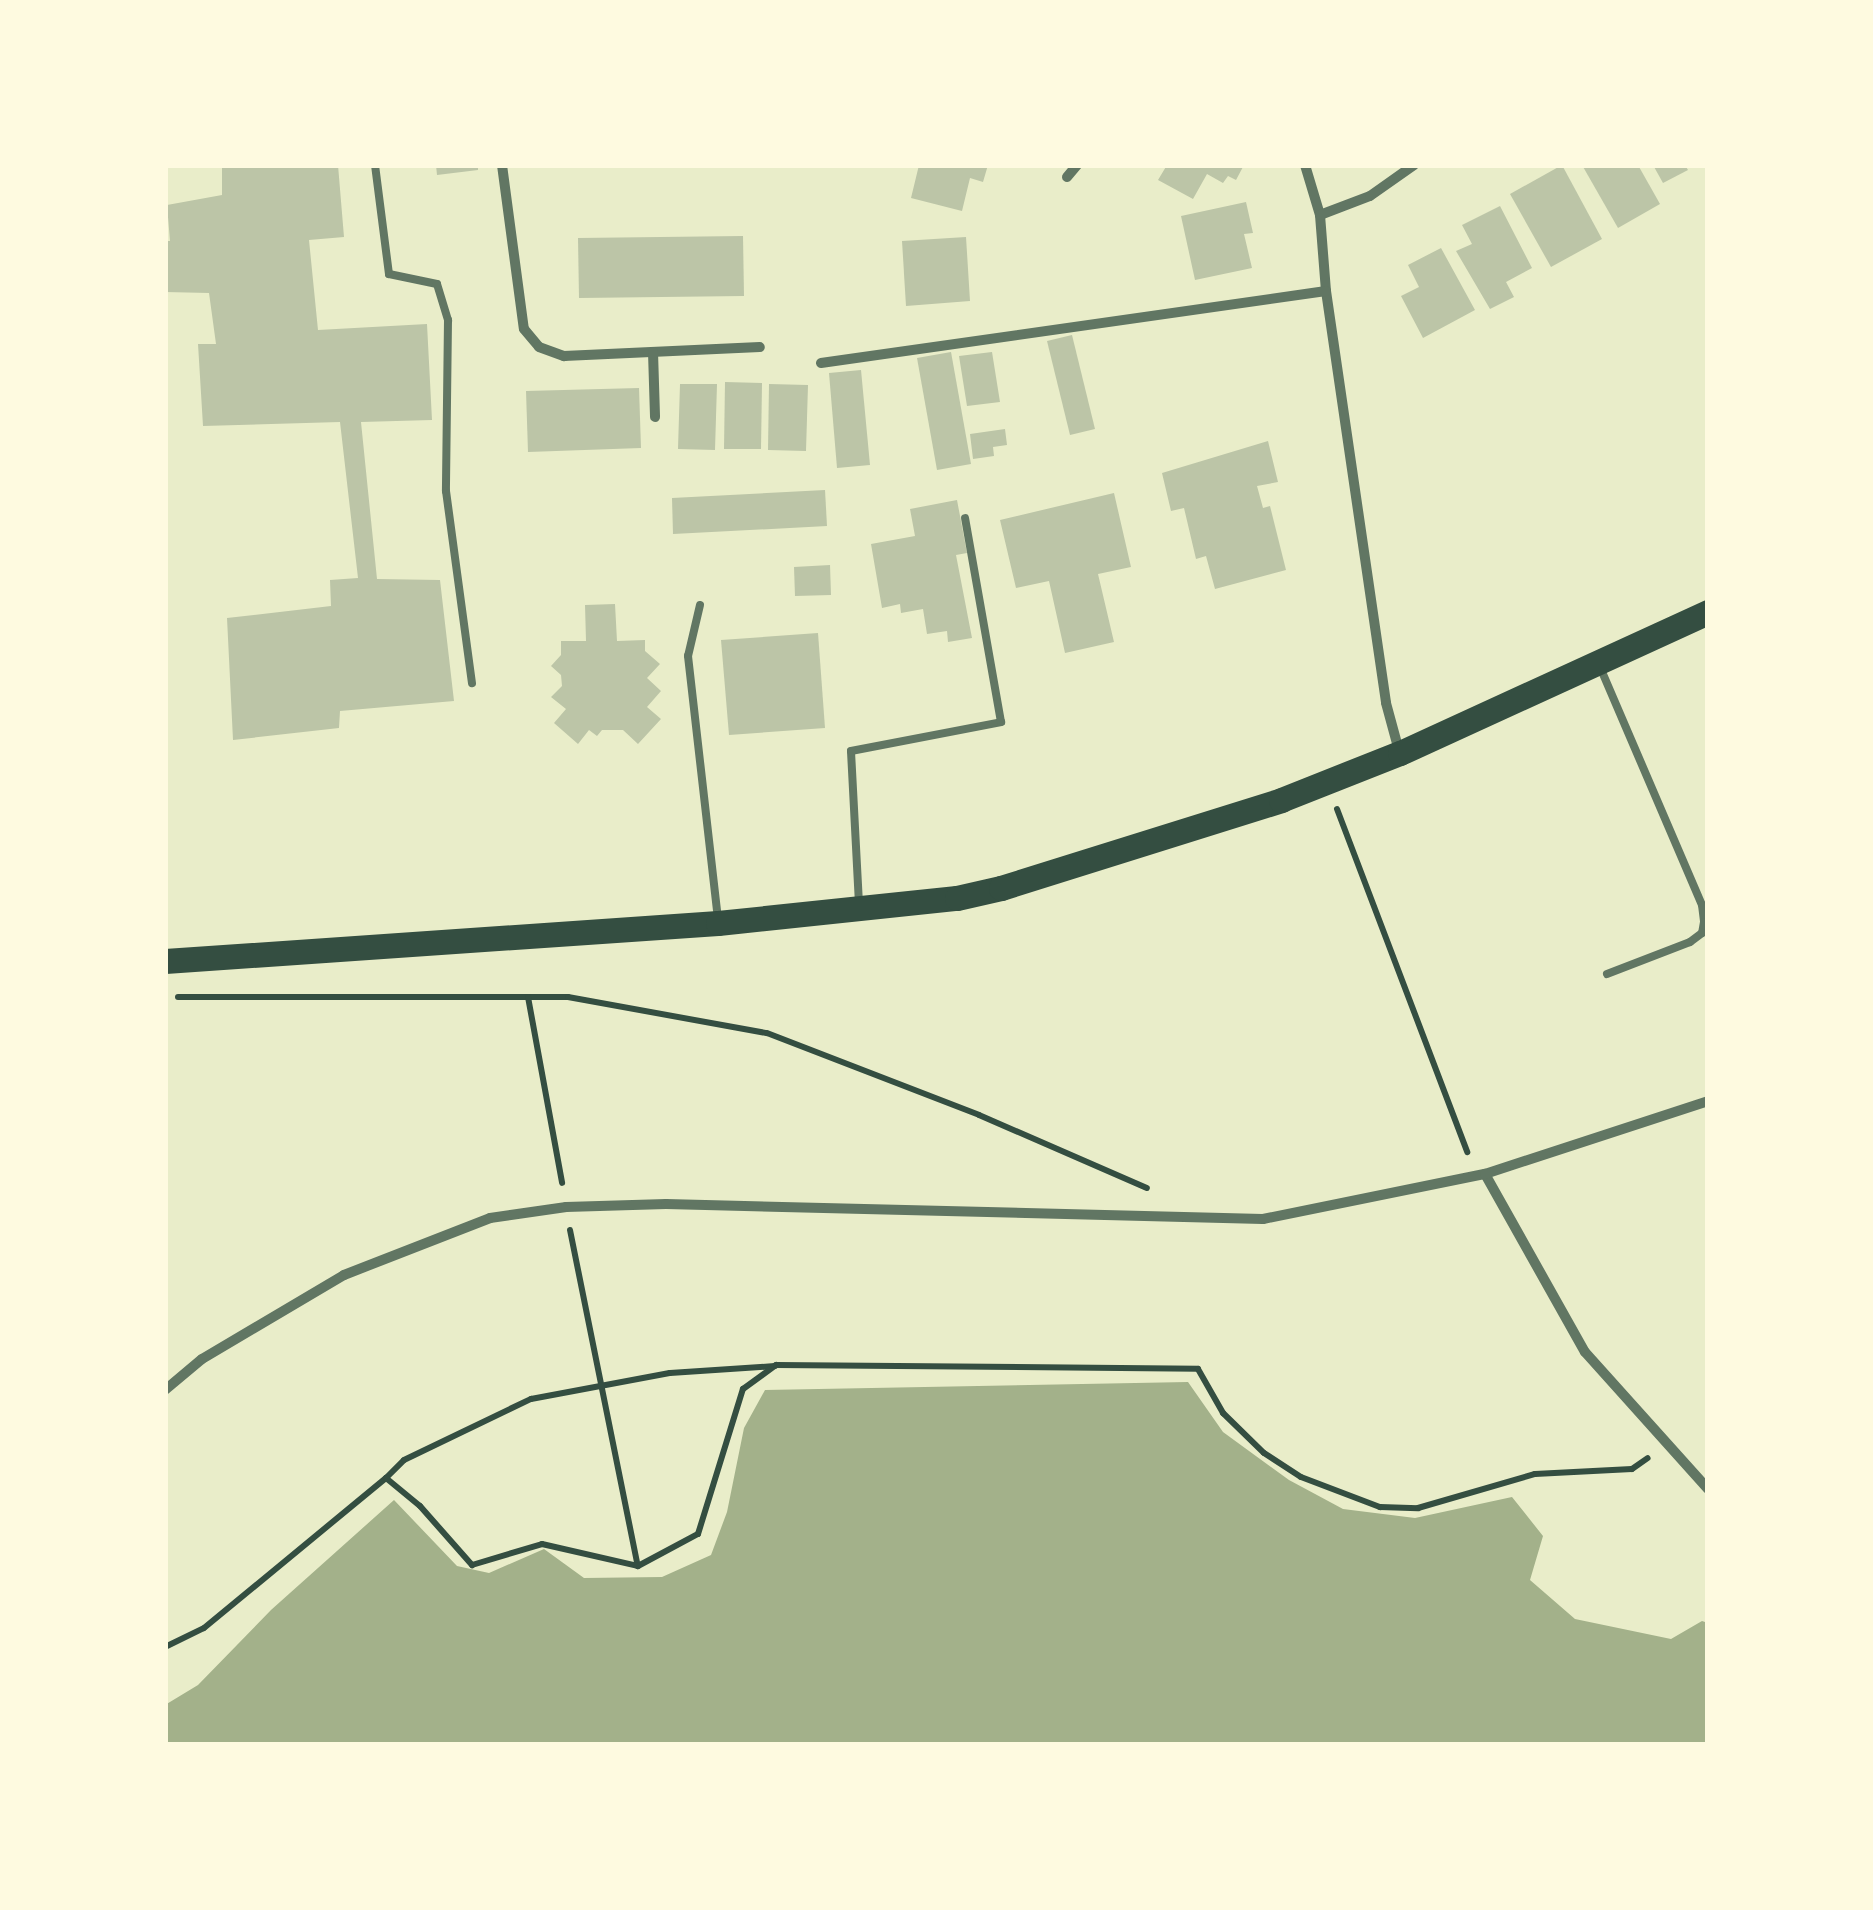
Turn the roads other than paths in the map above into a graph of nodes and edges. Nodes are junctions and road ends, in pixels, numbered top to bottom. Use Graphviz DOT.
graph roads {
  1 [pos="375,165"];
  2 [pos="502,165"];
  3 [pos="1077,165"];
  4 [pos="1305,165"];
  5 [pos="1414,165"];
  6 [pos="1067,176"];
  7 [pos="1320,215"];
  8 [pos="1326,291"];
  9 [pos="760,347"];
  10 [pos="653,352"];
  11 [pos="821,363"];
  12 [pos="655,417"];
  13 [pos="965,518"];
  14 [pos="700,606"];
  15 [pos="1708,612"];
  16 [pos="1598,662"];
  17 [pos="472,683"];
  18 [pos="1400,753"];
  19 [pos="859,908"];
  20 [pos="718,923"];
  21 [pos="165,961"];
  22 [pos="1607,974"];
  23 [pos="1708,1101"];
  24 [pos="1485,1174"];
  25 [pos="165,1390"];
  26 [pos="1708,1488"];
  1 -- 17 [label="lane"];
  2 -- 10 [label="street"];
  3 -- 6 [label="street"];
  4 -- 7 [label="street"];
  5 -- 7 [label="street"];
  7 -- 8 [label="street"];
  8 -- 11 [label="street"];
  8 -- 18 [label="street"];
  9 -- 10 [label="street"];
  10 -- 12 [label="street"];
  13 -- 19 [label="lane"];
  14 -- 20 [label="lane"];
  15 -- 16 [label="main road"];
  16 -- 18 [label="main road"];
  16 -- 22 [label="lane"];
  18 -- 19 [label="main road"];
  19 -- 20 [label="main road"];
  20 -- 21 [label="main road"];
  23 -- 24 [label="street"];
  24 -- 25 [label="street"];
  24 -- 26 [label="street"];
}
